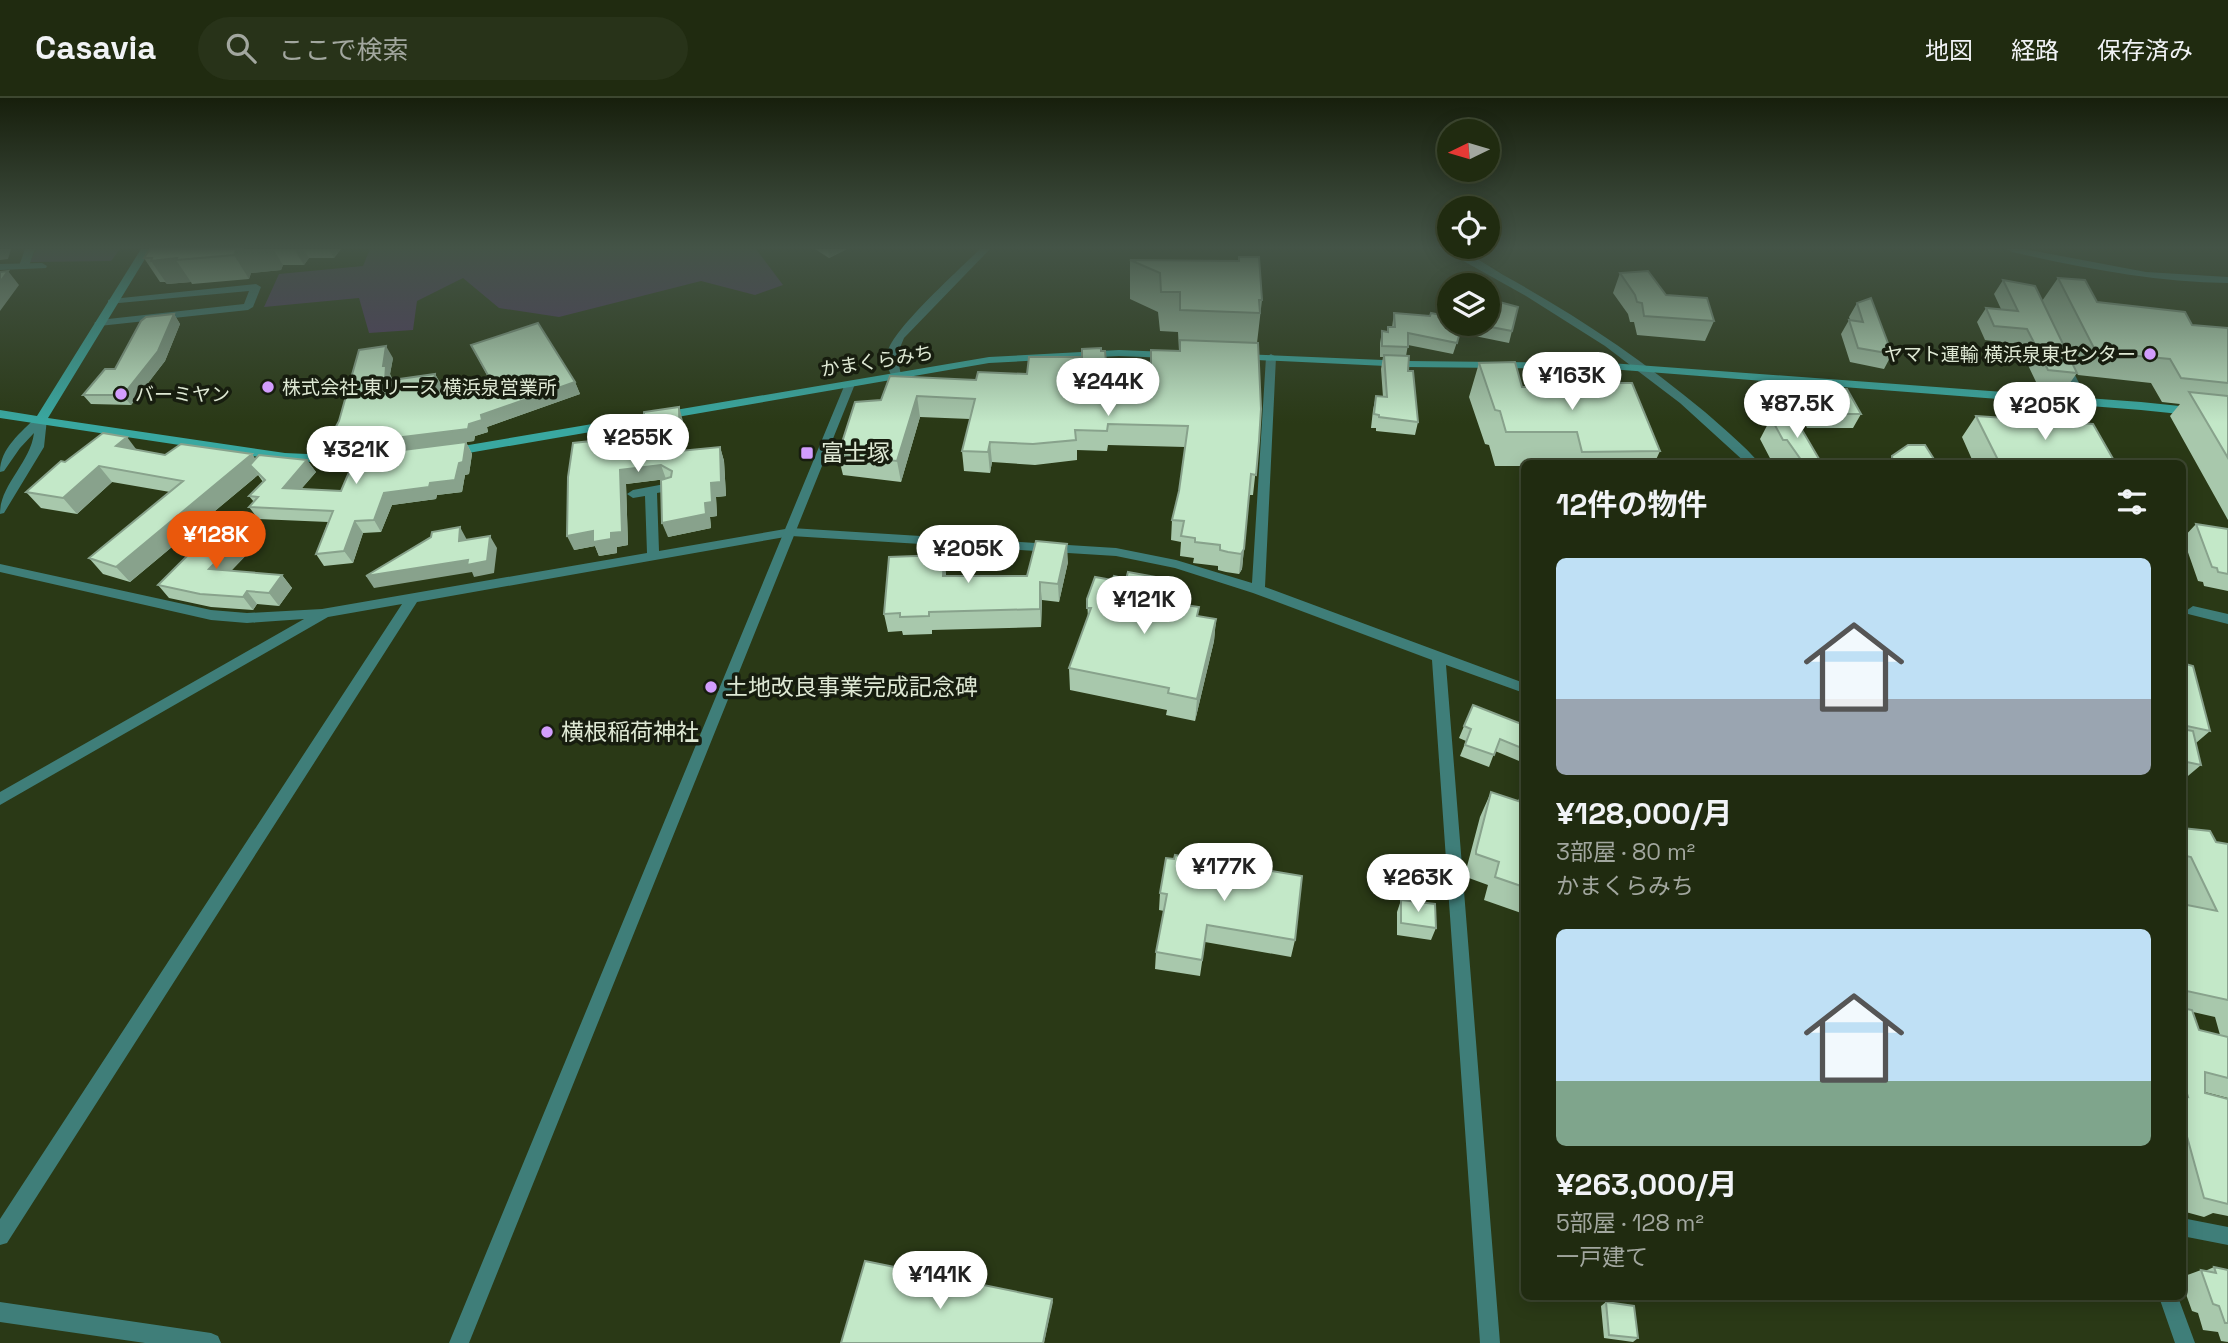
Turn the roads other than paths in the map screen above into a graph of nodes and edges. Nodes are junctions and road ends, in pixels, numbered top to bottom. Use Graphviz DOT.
graph roads {
  1 [pos="109,307"];
  2 [pos="247,307"];
  3 [pos="928,307"];
  4 [pos="1555,307"];
  5 [pos="99,323"];
  6 [pos="2060,354"];
  7 [pos="1174,355"];
  8 [pos="1229,356"];
  9 [pos="1271,357"];
  10 [pos="1644,368"];
  11 [pos="896,375"];
  12 [pos="850,384"];
  13 [pos="2082,401"];
  14 [pos="0,415"];
  15 [pos="2228,415"];
  16 [pos="41,419"];
  17 [pos="440,453"];
  18 [pos="381,460"];
  19 [pos="1750,460"];
  20 [pos="0,468"];
  21 [pos="670,487"];
  22 [pos="651,491"];
  23 [pos="633,494"];
  24 [pos="0,510"];
  25 [pos="791,532"];
  26 [pos="653,556"];
  27 [pos="0,568"];
  28 [pos="1258,590"];
  29 [pos="414,598"];
  30 [pos="2193,611"];
  31 [pos="325,613"];
  32 [pos="2228,619"];
  33 [pos="1439,658"];
  34 [pos="1521,687"];
  35 [pos="0,799"];
  36 [pos="2186,1228"];
  37 [pos="0,1236"];
  38 [pos="2228,1236"];
  39 [pos="2170,1300"];
  40 [pos="0,1312"];
  41 [pos="211,1343"];
  42 [pos="459,1343"];
  43 [pos="1490,1343"];
  44 [pos="2185,1343"];
  1 -- 5 [label="main road"];
  2 -- 5 [label="street"];
  3 -- 11 [label="street"];
  4 -- 10 [label="street"];
  5 -- 16 [label="main road"];
  6 -- 13 [label="street"];
  7 -- 11 [label="main road, かまくらみち"];
  8 -- 9 [label="main road"];
  9 -- 10 [label="main road"];
  9 -- 28 [label="street"];
  10 -- 13 [label="main road"];
  10 -- 19 [label="street"];
  11 -- 12 [label="main road, かまくらみち"];
  12 -- 17 [label="main road, かまくらみち"];
  12 -- 25 [label="street"];
  13 -- 15 [label="main road"];
  14 -- 16 [label="main road"];
  16 -- 18 [label="main road"];
  16 -- 20 [label="street"];
  16 -- 24 [label="street"];
  21 -- 22 [label="street"];
  22 -- 23 [label="street"];
  22 -- 26 [label="street"];
  25 -- 26 [label="street"];
  25 -- 28 [label="street"];
  25 -- 42 [label="street"];
  26 -- 29 [label="street"];
  27 -- 31 [label="street"];
  28 -- 33 [label="street"];
  29 -- 31 [label="street"];
  29 -- 37 [label="street"];
  30 -- 32 [label="street"];
  31 -- 35 [label="street"];
  33 -- 34 [label="street"];
  33 -- 43 [label="street"];
  36 -- 38 [label="street"];
  39 -- 44 [label="street"];
  40 -- 41 [label="street"];
}
